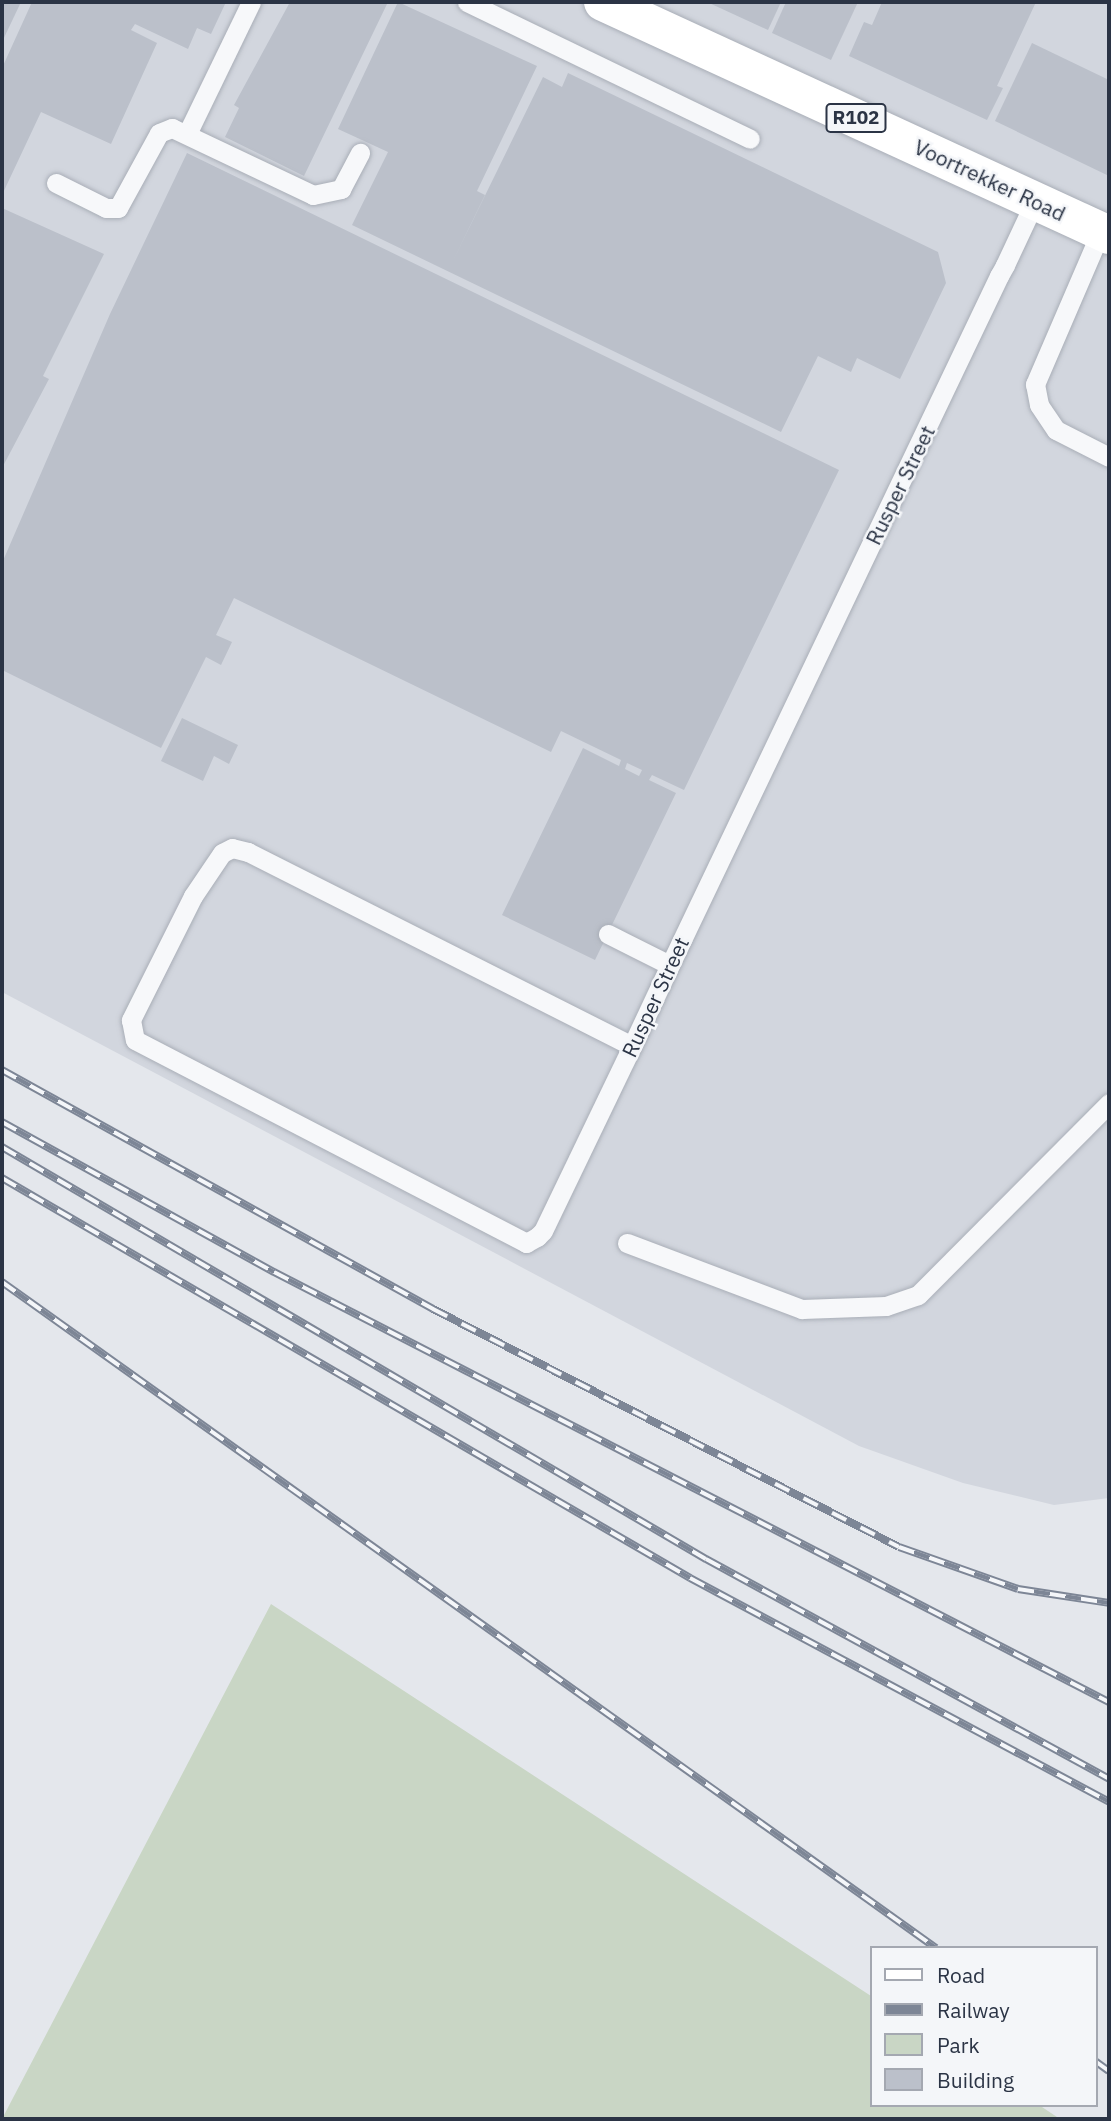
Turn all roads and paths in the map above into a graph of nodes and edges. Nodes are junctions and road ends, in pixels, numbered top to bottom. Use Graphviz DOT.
graph roads {
  1 [pos="251,2"];
  2 [pos="467,2"];
  3 [pos="603,2"];
  4 [pos="187,134"];
  5 [pos="750,139"];
  6 [pos="360,153"];
  7 [pos="56,183"];
  8 [pos="1035,201"];
  9 [pos="1105,233"];
  10 [pos="1109,457"];
  11 [pos="608,934"];
  12 [pos="670,965"];
  13 [pos="632,1046"];
  14 [pos="1109,1103"];
  15 [pos="627,1243"];
  1 -- 4 [label="lane"];
  2 -- 5 [label="lane"];
  3 -- 8 [label="main road, Voortrekker Road / R102"];
  4 -- 6 [label="lane"];
  4 -- 7 [label="lane"];
  8 -- 9 [label="main road, Voortrekker Road / R102"];
  8 -- 12 [label="lane, Rusper Street"];
  9 -- 10 [label="lane"];
  11 -- 12 [label="lane"];
  12 -- 13 [label="lane, Rusper Street"];
  13 -- 13 [label="lane, Rusper Street"];
  14 -- 15 [label="lane"];
}
